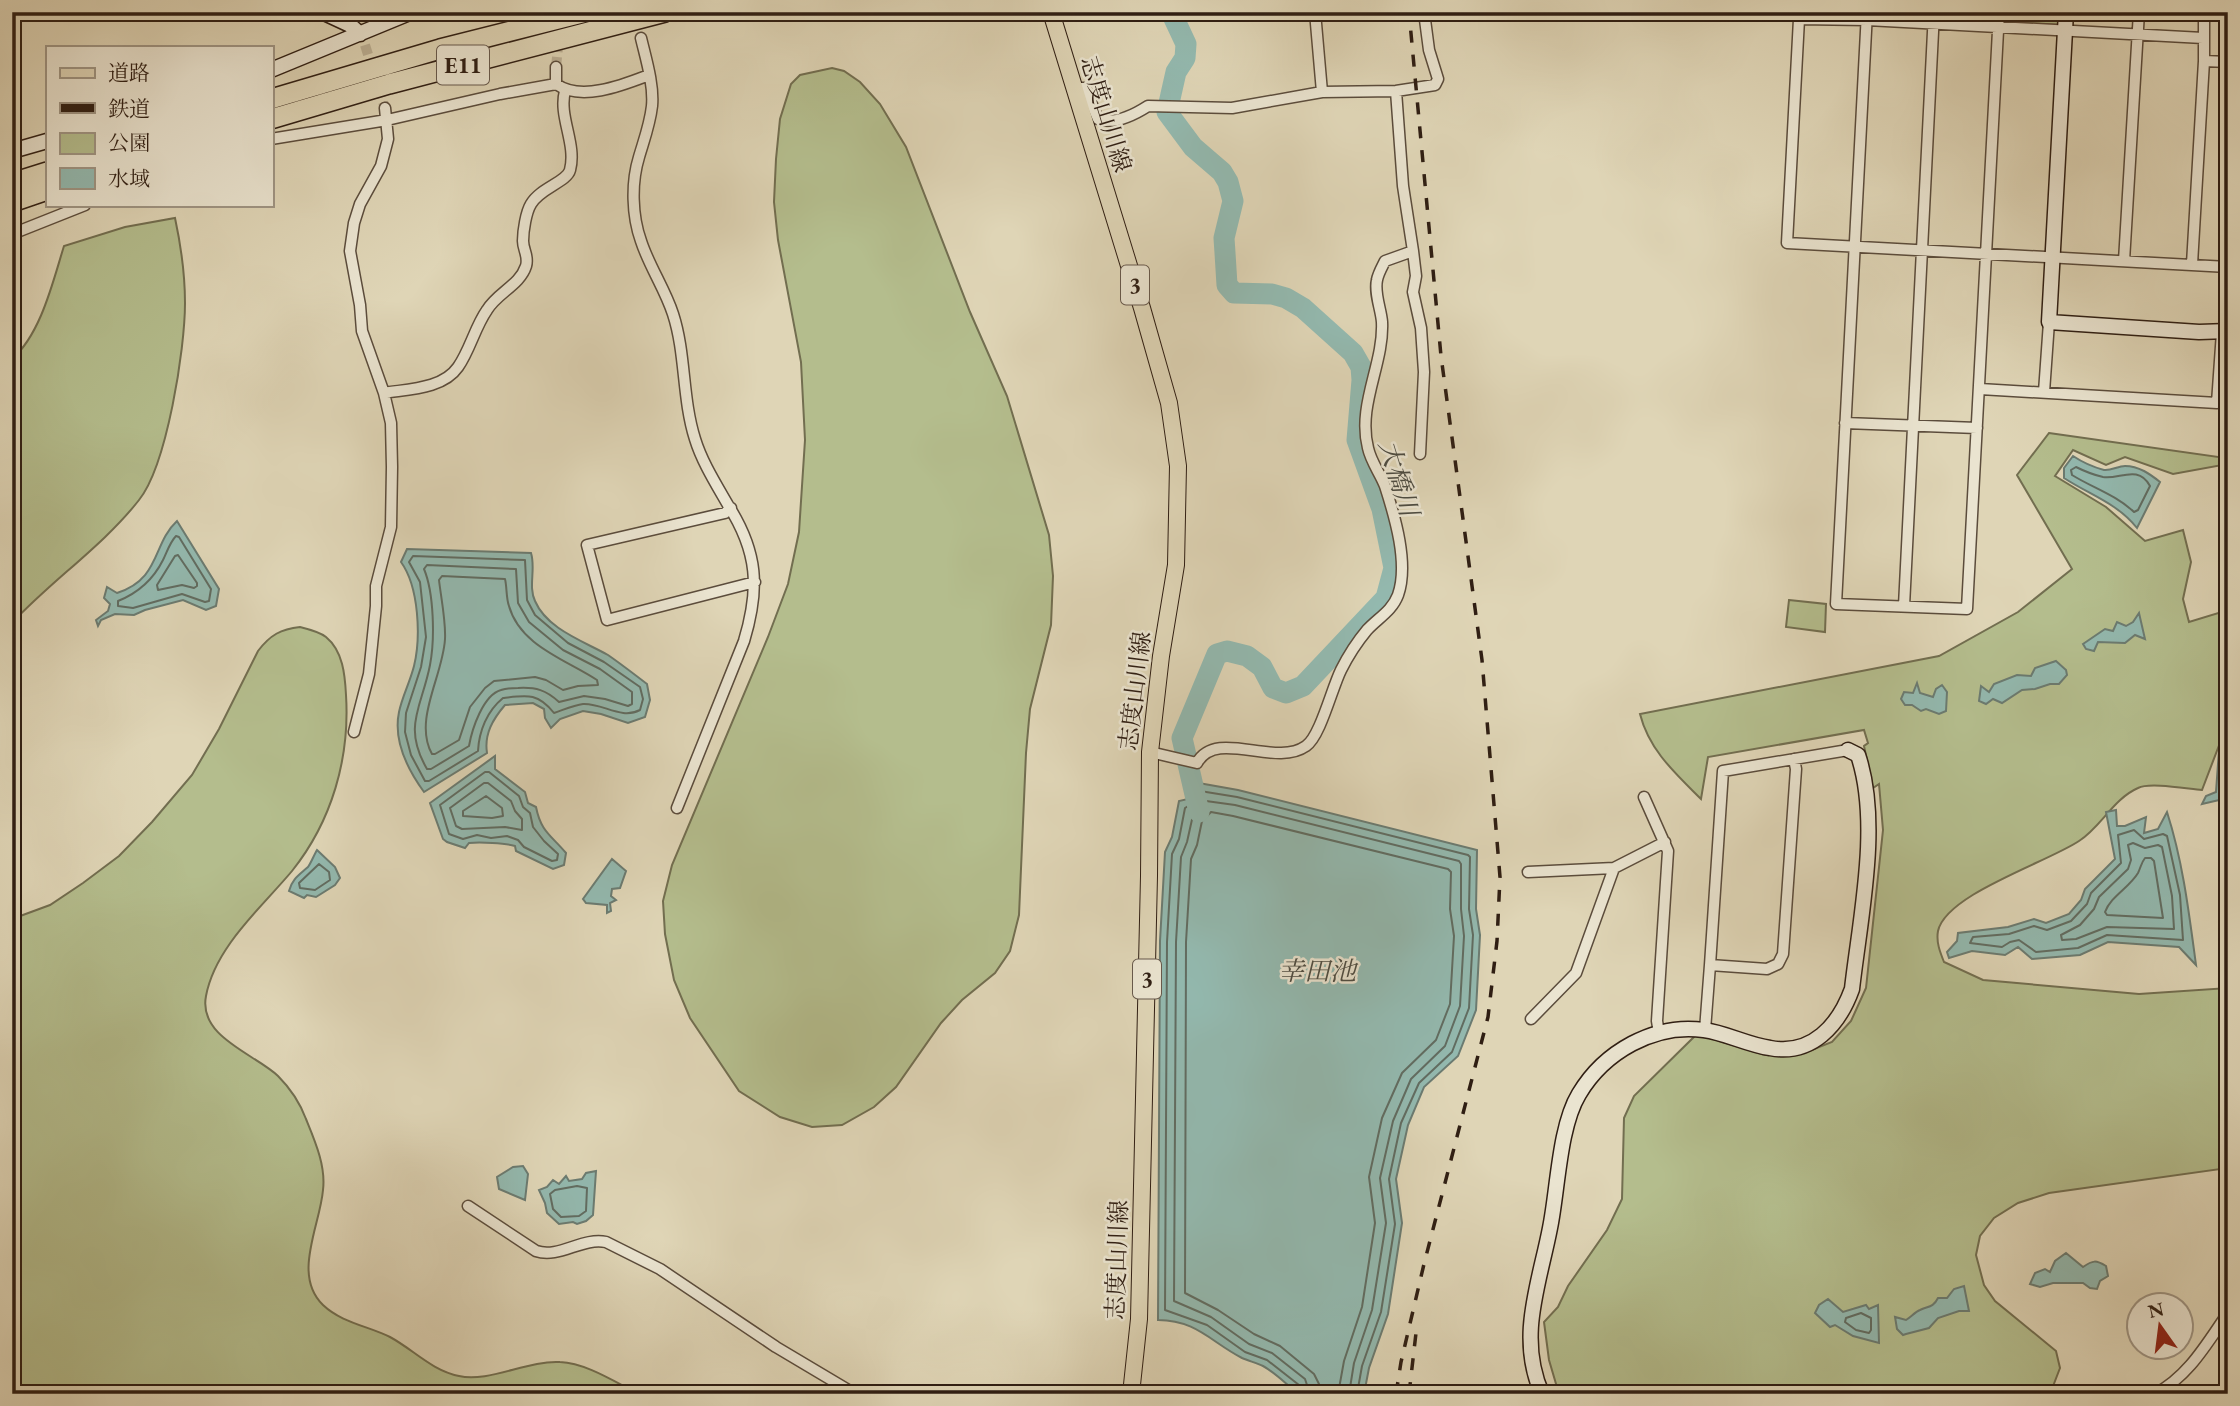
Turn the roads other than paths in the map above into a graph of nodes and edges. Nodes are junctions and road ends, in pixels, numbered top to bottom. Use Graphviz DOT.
graph roads {
  1 [pos="322,12"];
  2 [pos="412,12"];
  3 [pos="586,12"];
  4 [pos="665,12"];
  5 [pos="1052,12"];
  6 [pos="1315,12"];
  7 [pos="1424,12"];
  8 [pos="1934,12"];
  9 [pos="1999,12"];
  10 [pos="2066,12"];
  11 [pos="2138,12"];
  12 [pos="2204,12"];
  13 [pos="1867,16"];
  14 [pos="1934,24"];
  15 [pos="1998,27"];
  16 [pos="2065,31"];
  17 [pos="2137,35"];
  18 [pos="641,38"];
  19 [pos="2203,38"];
  20 [pos="362,39"];
  21 [pos="2204,61"];
  22 [pos="2228,62"];
  23 [pos="556,67"];
  24 [pos="273,69"];
  25 [pos="649,75"];
  26 [pos="561,88"];
  27 [pos="1074,88"];
  28 [pos="1396,91"];
  29 [pos="1322,92"];
  30 [pos="273,98"];
  31 [pos="386,114"];
  32 [pos="273,118"];
  33 [pos="273,139"];
  34 [pos="46,141"];
  35 [pos="12,151"];
  36 [pos="46,172"];
  37 [pos="12,183"];
  38 [pos="46,190"];
  39 [pos="12,202"];
  40 [pos="82,206"];
  41 [pos="12,234"];
  42 [pos="1853,247"];
  43 [pos="1413,251"];
  44 [pos="1923,251"];
  45 [pos="1987,253"];
  46 [pos="2052,257"];
  47 [pos="2124,261"];
  48 [pos="2192,264"];
  49 [pos="2228,267"];
  50 [pos="2049,322"];
  51 [pos="2225,331"];
  52 [pos="1980,389"];
  53 [pos="2044,392"];
  54 [pos="384,393"];
  55 [pos="1845,423"];
  56 [pos="1912,425"];
  57 [pos="1977,428"];
  58 [pos="1420,454"];
  59 [pos="731,508"];
  60 [pos="755,582"];
  61 [pos="1904,606"];
  62 [pos="354,732"];
  63 [pos="1848,750"];
  64 [pos="1150,752"];
  65 [pos="1794,759"];
  66 [pos="1644,797"];
  67 [pos="677,808"];
  68 [pos="1665,842"];
  69 [pos="1614,867"];
  70 [pos="1528,872"];
  71 [pos="1710,965"];
  72 [pos="1531,1019"];
  73 [pos="1705,1030"];
  74 [pos="1658,1033"];
  75 [pos="467,1206"];
  76 [pos="2228,1313"];
  77 [pos="855,1394"];
  78 [pos="1131,1394"];
  79 [pos="1542,1394"];
  80 [pos="2155,1394"];
  1 -- 20 [label="street"];
  2 -- 20 [label="street"];
  3 -- 30 [label="highway, E11"];
  4 -- 32 [label="highway, E11"];
  5 -- 27 [label="main road, 志度山川線 / 3"];
  6 -- 29 [label="street"];
  7 -- 28 [label="street"];
  8 -- 14 [label="street"];
  9 -- 15 [label="street"];
  10 -- 16 [label="street"];
  11 -- 17 [label="street"];
  12 -- 19 [label="street"];
  13 -- 14 [label="street"];
  13 -- 42 [label="street"];
  13 -- 42 [label="street"];
  14 -- 15 [label="street"];
  14 -- 44 [label="street"];
  15 -- 16 [label="street"];
  15 -- 45 [label="street"];
  16 -- 17 [label="street"];
  16 -- 46 [label="street"];
  17 -- 19 [label="street"];
  17 -- 47 [label="street"];
  18 -- 25 [label="street"];
  19 -- 21 [label="street"];
  20 -- 24 [label="street"];
  21 -- 22 [label="street"];
  21 -- 48 [label="street"];
  23 -- 26 [label="street"];
  25 -- 26 [label="street"];
  25 -- 59 [label="street"];
  26 -- 31 [label="street"];
  26 -- 54 [label="street"];
  27 -- 29 [label="street"];
  27 -- 64 [label="main road, 志度山川線 / 3"];
  28 -- 29 [label="street"];
  28 -- 43 [label="street"];
  31 -- 33 [label="street"];
  31 -- 54 [label="street"];
  34 -- 35 [label="street"];
  36 -- 37 [label="highway"];
  38 -- 39 [label="highway"];
  40 -- 41 [label="street"];
  42 -- 44 [label="street"];
  42 -- 55 [label="street"];
  43 -- 58 [label="street"];
  43 -- 64 [label="street"];
  44 -- 45 [label="street"];
  44 -- 56 [label="street"];
  45 -- 46 [label="street"];
  45 -- 52 [label="street"];
  46 -- 47 [label="street"];
  46 -- 50 [label="street"];
  47 -- 48 [label="street"];
  48 -- 49 [label="street"];
  50 -- 51 [label="street"];
  50 -- 53 [label="street"];
  51 -- 53 [label="street"];
  52 -- 53 [label="street"];
  52 -- 57 [label="street"];
  54 -- 62 [label="street"];
  55 -- 56 [label="street"];
  55 -- 61 [label="street"];
  56 -- 57 [label="street"];
  56 -- 61 [label="street"];
  57 -- 61 [label="street"];
  59 -- 60 [label="street"];
  59 -- 60 [label="street"];
  60 -- 67 [label="street"];
  63 -- 65 [label="street"];
  63 -- 73 [label="street"];
  64 -- 78 [label="main road, 志度山川線 / 3"];
  65 -- 71 [label="street"];
  65 -- 71 [label="street"];
  66 -- 68 [label="street"];
  68 -- 69 [label="street"];
  68 -- 74 [label="street"];
  69 -- 70 [label="street"];
  69 -- 72 [label="street"];
  71 -- 73 [label="street"];
  73 -- 74 [label="street"];
  74 -- 79 [label="street"];
  75 -- 77 [label="street"];
  76 -- 80 [label="street"];
}
